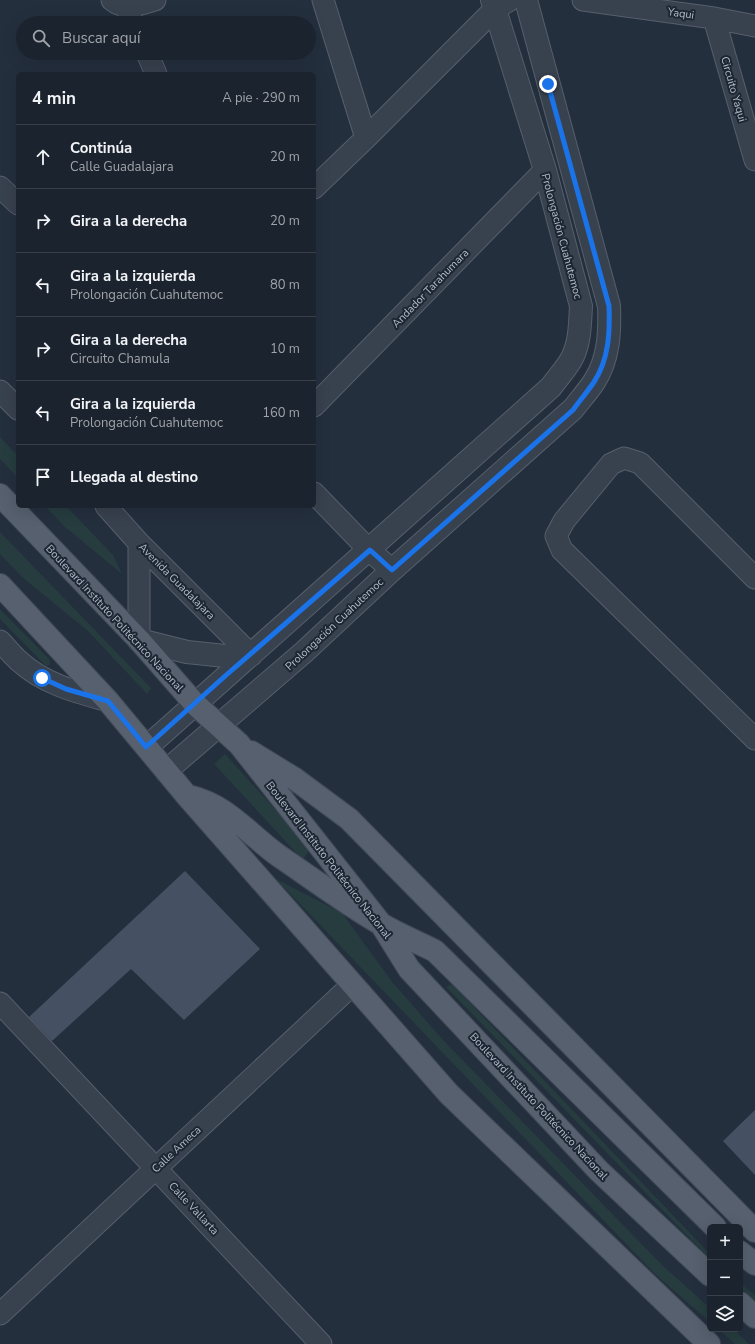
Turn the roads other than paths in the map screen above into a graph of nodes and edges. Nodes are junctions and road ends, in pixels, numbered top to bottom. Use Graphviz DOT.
graph roads {
  1 [pos="155,0"];
  2 [pos="323,0"];
  3 [pos="526,0"];
  4 [pos="583,0"];
  5 [pos="499,3"];
  6 [pos="122,8"];
  7 [pos="714,18"];
  8 [pos="755,26"];
  9 [pos="150,60"];
  10 [pos="155,72"];
  11 [pos="366,138"];
  12 [pos="755,160"];
  13 [pos="545,170"];
  14 [pos="316,186"];
  15 [pos="0,187"];
  16 [pos="16,202"];
  17 [pos="0,391"];
  18 [pos="316,404"];
  19 [pos="16,407"];
  20 [pos="316,494"];
  21 [pos="0,495"];
  22 [pos="108,508"];
  23 [pos="139,543"];
  24 [pos="370,550"];
  25 [pos="392,570"];
  26 [pos="755,578"];
  27 [pos="0,585"];
  28 [pos="139,640"];
  29 [pos="0,641"];
  30 [pos="251,655"];
  31 [pos="108,701"];
  32 [pos="195,704"];
  33 [pos="219,726"];
  34 [pos="755,739"];
  35 [pos="239,744"];
  36 [pos="146,747"];
  37 [pos="166,771"];
  38 [pos="187,796"];
  39 [pos="381,924"];
  40 [pos="352,985"];
  41 [pos="0,1003"];
  42 [pos="156,1168"];
  43 [pos="712,1224"];
  44 [pos="755,1231"];
  45 [pos="743,1254"];
  46 [pos="755,1264"];
  47 [pos="707,1272"];
  48 [pos="743,1306"];
  49 [pos="0,1314"];
  50 [pos="755,1316"];
  51 [pos="321,1344"];
  52 [pos="709,1344"];
  1 -- 6 [label="street"];
  2 -- 11 [label="street"];
  3 -- 25 [label="street, Prolongación Cuahutemoc"];
  4 -- 7 [label="street, Yaqui"];
  5 -- 11 [label="street"];
  5 -- 13 [label="street, Prolongación Cuahutemoc"];
  7 -- 8 [label="street, Yaqui"];
  7 -- 12 [label="street, Circuito Yaqui"];
  9 -- 10 [label="street"];
  11 -- 14 [label="street"];
  13 -- 18 [label="street, Andador Tarahumara"];
  13 -- 24 [label="street, Prolongación Cuahutemoc"];
  15 -- 16 [label="street"];
  17 -- 19 [label="street"];
  20 -- 24 [label="street"];
  21 -- 28 [label="main road, Boulevard Instituto Politécnico Nacional"];
  22 -- 23 [label="street, Avenida Guadalajara"];
  23 -- 28 [label="street"];
  23 -- 30 [label="street, Avenida Guadalajara"];
  24 -- 25 [label="street"];
  24 -- 30 [label="street, Prolongación Cuahutemoc"];
  25 -- 33 [label="street, Prolongación Cuahutemoc"];
  26 -- 34 [label="street"];
  27 -- 31 [label="main road"];
  28 -- 30 [label="street"];
  28 -- 32 [label="main road, Boulevard Instituto Politécnico Nacional"];
  29 -- 31 [label="street"];
  30 -- 32 [label="street, Prolongación Cuahutemoc"];
  31 -- 36 [label="main road"];
  32 -- 33 [label="main road, Boulevard Instituto Politécnico Nacional"];
  32 -- 36 [label="street, Prolongación Cuahutemoc"];
  33 -- 35 [label="main road, Boulevard Instituto Politécnico Nacional"];
  33 -- 37 [label="street, Prolongación Cuahutemoc"];
  35 -- 39 [label="main road, Boulevard Instituto Politécnico Nacional"];
  35 -- 44 [label="main road"];
  36 -- 37 [label="main road"];
  37 -- 38 [label="main road"];
  38 -- 39 [label="main road"];
  38 -- 40 [label="main road"];
  39 -- 43 [label="main road"];
  39 -- 47 [label="main road, Boulevard Instituto Politécnico Nacional"];
  40 -- 42 [label="street, Calle Ameca"];
  40 -- 52 [label="main road"];
  41 -- 42 [label="street, Calle Vallarta"];
  42 -- 49 [label="street, Calle Ameca"];
  42 -- 51 [label="street, Calle Vallarta"];
  45 -- 46 [label="main road"];
  48 -- 50 [label="main road"];
}
